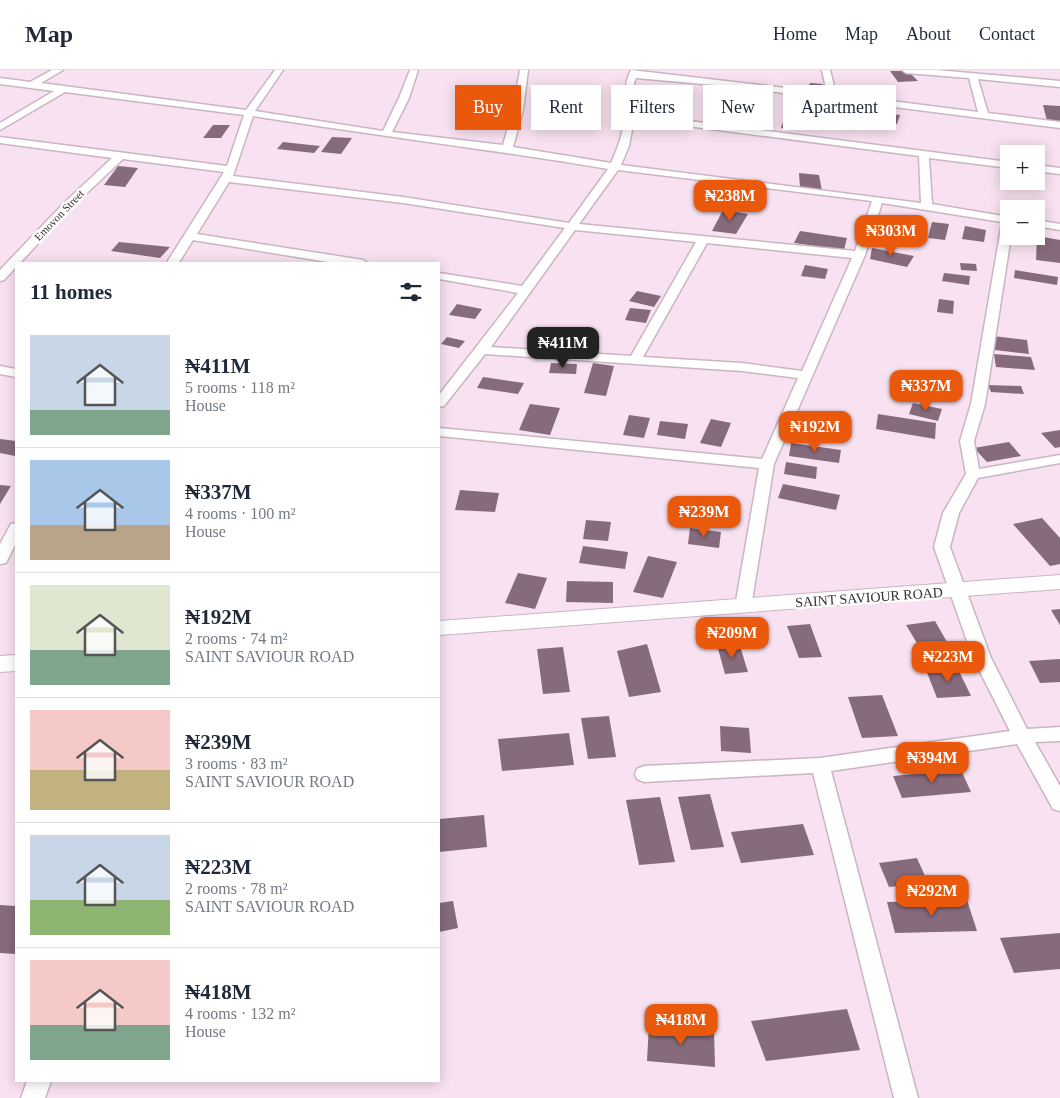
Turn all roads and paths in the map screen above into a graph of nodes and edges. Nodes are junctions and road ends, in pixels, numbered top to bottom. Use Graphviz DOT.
graph roads {
  1 [pos="59,70"];
  2 [pos="278,70"];
  3 [pos="414,70"];
  4 [pos="524,70"];
  5 [pos="826,70"];
  6 [pos="906,70"];
  7 [pos="635,72"];
  8 [pos="973,76"];
  9 [pos="0,81"];
  10 [pos="1060,84"];
  11 [pos="31,85"];
  12 [pos="628,85"];
  13 [pos="830,85"];
  14 [pos="783,87"];
  15 [pos="64,89"];
  16 [pos="896,103"];
  17 [pos="249,113"];
  18 [pos="984,115"];
  19 [pos="693,124"];
  20 [pos="1060,125"];
  21 [pos="0,127"];
  22 [pos="627,130"];
  23 [pos="386,134"];
  24 [pos="0,140"];
  25 [pos="507,148"];
  26 [pos="924,155"];
  27 [pos="120,156"];
  28 [pos="1000,164"];
  29 [pos="615,167"];
  30 [pos="1045,169"];
  31 [pos="1060,171"];
  32 [pos="228,174"];
  33 [pos="878,199"];
  34 [pos="927,207"];
  35 [pos="1000,219"];
  36 [pos="1045,225"];
  37 [pos="570,226"];
  38 [pos="1060,227"];
  39 [pos="191,236"];
  40 [pos="703,240"];
  41 [pos="1004,245"];
  42 [pos="859,255"];
  43 [pos="173,262"];
  44 [pos="351,262"];
  45 [pos="440,276"];
  46 [pos="0,278"];
  47 [pos="15,281"];
  48 [pos="524,290"];
  49 [pos="482,350"];
  50 [pos="636,360"];
  51 [pos="0,370"];
  52 [pos="15,373"];
  53 [pos="805,375"];
  54 [pos="440,402"];
  55 [pos="440,432"];
  56 [pos="1060,459"];
  57 [pos="766,464"];
  58 [pos="973,474"];
  59 [pos="15,530"];
  60 [pos="0,559"];
  61 [pos="1060,582"];
  62 [pos="957,591"];
  63 [pos="743,607"];
  64 [pos="440,628"];
  65 [pos="15,663"];
  66 [pos="0,664"];
  67 [pos="1060,734"];
  68 [pos="1022,736"];
  69 [pos="820,766"];
  70 [pos="644,774"];
  71 [pos="1060,803"];
  72 [pos="39,1082"];
  73 [pos="33,1098"];
  74 [pos="906,1098"];
  1 -- 11 [label="street"];
  2 -- 17 [label="street"];
  3 -- 23 [label="street"];
  4 -- 25 [label="street"];
  5 -- 13 [label="street"];
  6 -- 8 [label="street"];
  7 -- 12 [label="street"];
  7 -- 14 [label="street"];
  8 -- 10 [label="street"];
  8 -- 18 [label="street"];
  9 -- 11 [label="street"];
  11 -- 15 [label="street"];
  15 -- 17 [label="street"];
  15 -- 21 [label="street"];
  16 -- 18 [label="street"];
  17 -- 23 [label="street"];
  17 -- 32 [label="street"];
  18 -- 20 [label="street"];
  19 -- 26 [label="street"];
  22 -- 29 [label="street"];
  23 -- 25 [label="street"];
  24 -- 27 [label="street"];
  25 -- 29 [label="street"];
  26 -- 28 [label="street"];
  26 -- 34 [label="street"];
  27 -- 32 [label="street"];
  27 -- 46 [label="street, Emovon Street"];
  29 -- 33 [label="street"];
  29 -- 37 [label="street"];
  30 -- 31 [label="street"];
  32 -- 37 [label="street"];
  32 -- 39 [label="street"];
  33 -- 34 [label="street"];
  33 -- 42 [label="street"];
  34 -- 35 [label="street"];
  36 -- 38 [label="street"];
  37 -- 40 [label="street"];
  37 -- 48 [label="street"];
  39 -- 43 [label="street"];
  39 -- 44 [label="street"];
  40 -- 42 [label="street"];
  40 -- 50 [label="street"];
  41 -- 58 [label="street"];
  42 -- 53 [label="street"];
  45 -- 48 [label="street"];
  46 -- 47 [label="street"];
  48 -- 49 [label="street"];
  49 -- 50 [label="street"];
  49 -- 54 [label="street"];
  50 -- 53 [label="street"];
  51 -- 52 [label="street"];
  53 -- 57 [label="street"];
  55 -- 57 [label="street"];
  56 -- 58 [label="street"];
  57 -- 63 [label="street"];
  58 -- 62 [label="street"];
  59 -- 60 [label="street"];
  61 -- 62 [label="street, SAINT SAVIOUR ROAD"];
  62 -- 63 [label="street, SAINT SAVIOUR ROAD"];
  62 -- 68 [label="street"];
  63 -- 64 [label="street, SAINT SAVIOUR ROAD"];
  65 -- 66 [label="street"];
  67 -- 68 [label="street"];
  68 -- 69 [label="street"];
  68 -- 71 [label="street"];
  69 -- 70 [label="street"];
  69 -- 74 [label="street"];
  72 -- 73 [label="street"];
}
